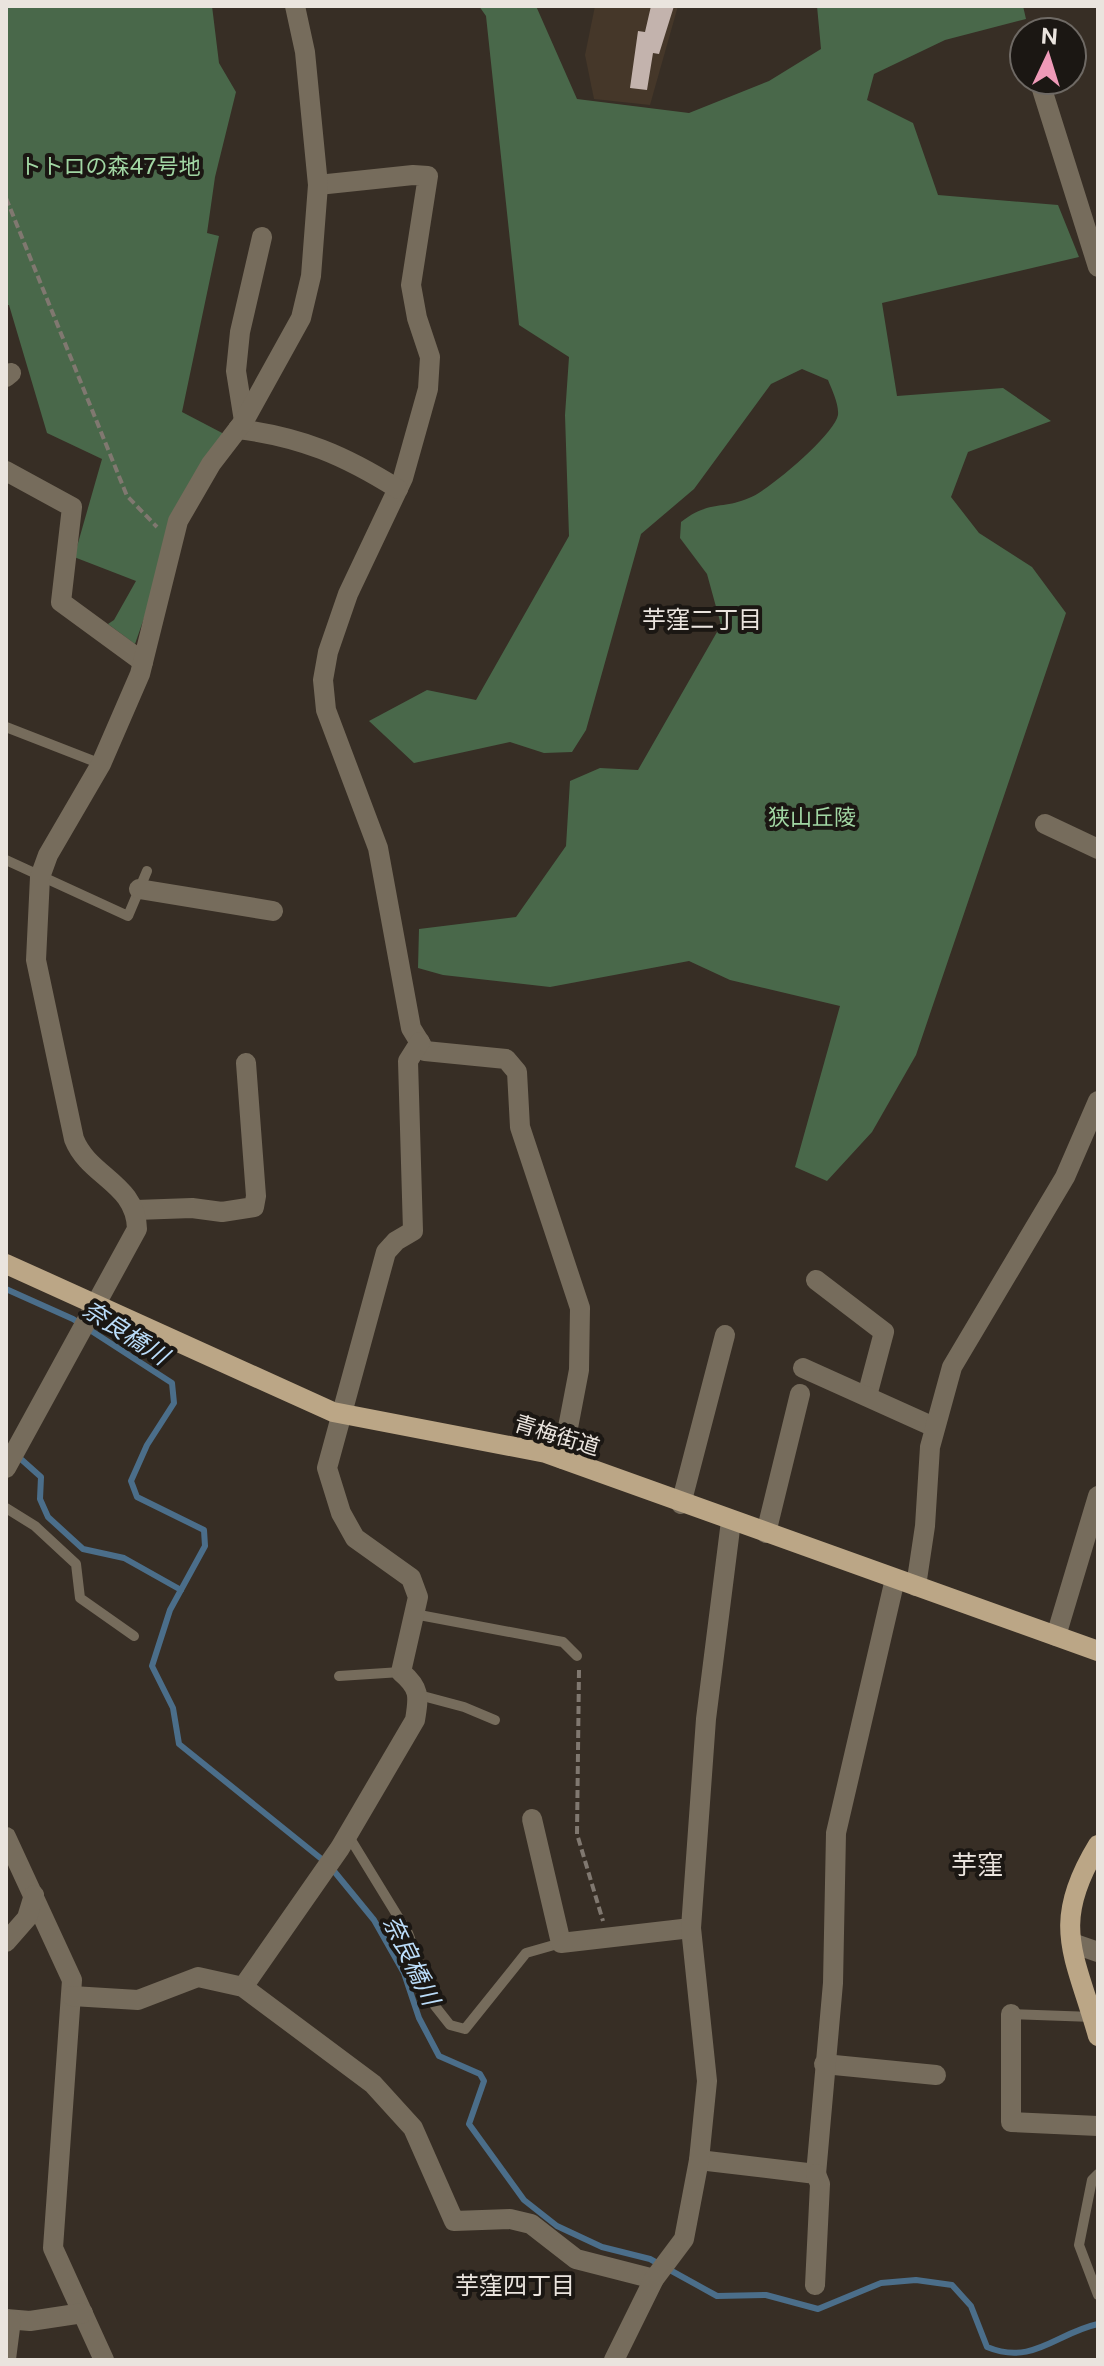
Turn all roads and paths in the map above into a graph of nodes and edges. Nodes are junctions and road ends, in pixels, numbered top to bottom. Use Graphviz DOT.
graph roads {
  1 [pos="295,6"];
  2 [pos="1044,96"];
  3 [pos="318,185"];
  4 [pos="6,198"];
  5 [pos="262,237"];
  6 [pos="1098,267"];
  7 [pos="241,425"];
  8 [pos="6,471"];
  9 [pos="398,489"];
  10 [pos="172,543"];
  11 [pos="143,662"];
  12 [pos="6,727"];
  13 [pos="101,764"];
  14 [pos="1045,824"];
  15 [pos="1098,849"];
  16 [pos="6,860"];
  17 [pos="40,877"];
  18 [pos="143,880"];
  19 [pos="273,911"];
  20 [pos="420,1042"];
  21 [pos="246,1063"];
  22 [pos="1098,1101"];
  23 [pos="136,1210"];
  24 [pos="6,1264"];
  25 [pos="816,1280"];
  26 [pos="94,1312"];
  27 [pos="725,1335"];
  28 [pos="803,1368"];
  29 [pos="800,1394"];
  30 [pos="867,1396"];
  31 [pos="342,1416"];
  32 [pos="934,1427"];
  33 [pos="562,1459"];
  34 [pos="6,1468"];
  35 [pos="1098,1496"];
  36 [pos="681,1504"];
  37 [pos="6,1508"];
  38 [pos="731,1521"];
  39 [pos="766,1533"];
  40 [pos="895,1579"];
  41 [pos="916,1586"];
  42 [pos="414,1614"];
  43 [pos="134,1636"];
  44 [pos="1056,1636"];
  45 [pos="1098,1651"];
  46 [pos="577,1656"];
  47 [pos="401,1672"];
  48 [pos="339,1676"];
  49 [pos="419,1695"];
  50 [pos="495,1720"];
  51 [pos="532,1819"];
  52 [pos="348,1835"];
  53 [pos="6,1837"];
  54 [pos="1098,1845"];
  55 [pos="34,1895"];
  56 [pos="691,1928"];
  57 [pos="8,1937"];
  58 [pos="608,1938"];
  59 [pos="561,1943"];
  60 [pos="1072,1943"];
  61 [pos="1098,1952"];
  62 [pos="243,1987"];
  63 [pos="72,1996"];
  64 [pos="1011,2014"];
  65 [pos="1095,2026"];
  66 [pos="824,2064"];
  67 [pos="936,2075"];
  68 [pos="1098,2126"];
  69 [pos="699,2160"];
  70 [pos="816,2174"];
  71 [pos="1098,2174"];
  72 [pos="655,2278"];
  73 [pos="815,2285"];
  74 [pos="1098,2295"];
  75 [pos="83,2313"];
  76 [pos="9,2320"];
  77 [pos="6,2359"];
  78 [pos="104,2360"];
  79 [pos="614,2360"];
  1 -- 3 [label="street"];
  2 -- 6 [label="street"];
  3 -- 7 [label="street"];
  3 -- 9 [label="street"];
  4 -- 10 [label="path"];
  5 -- 7 [label="street"];
  7 -- 9 [label="street"];
  7 -- 10 [label="street"];
  8 -- 11 [label="street"];
  9 -- 20 [label="street"];
  10 -- 11 [label="street"];
  11 -- 13 [label="street"];
  12 -- 13 [label="lane"];
  13 -- 17 [label="street"];
  14 -- 15 [label="street"];
  16 -- 17 [label="lane"];
  17 -- 18 [label="lane"];
  17 -- 23 [label="street"];
  18 -- 19 [label="street"];
  20 -- 31 [label="street"];
  20 -- 33 [label="street"];
  21 -- 23 [label="street"];
  22 -- 32 [label="street"];
  23 -- 26 [label="street"];
  24 -- 26 [label="main road, 青梅街道"];
  25 -- 30 [label="street"];
  26 -- 31 [label="main road, 青梅街道"];
  26 -- 34 [label="street"];
  27 -- 36 [label="street"];
  28 -- 30 [label="street"];
  29 -- 39 [label="street"];
  30 -- 32 [label="street"];
  31 -- 33 [label="main road, 青梅街道"];
  31 -- 42 [label="street"];
  32 -- 41 [label="street"];
  33 -- 36 [label="main road, 青梅街道"];
  35 -- 44 [label="street"];
  36 -- 38 [label="main road, 青梅街道"];
  37 -- 43 [label="lane"];
  38 -- 39 [label="main road, 青梅街道"];
  38 -- 56 [label="street"];
  39 -- 40 [label="main road, 青梅街道"];
  40 -- 41 [label="main road, 青梅街道"];
  40 -- 66 [label="street"];
  41 -- 44 [label="main road, 青梅街道"];
  42 -- 46 [label="lane"];
  42 -- 47 [label="street"];
  44 -- 45 [label="main road, 青梅街道"];
  46 -- 58 [label="path"];
  47 -- 48 [label="lane"];
  47 -- 49 [label="street"];
  49 -- 50 [label="lane"];
  49 -- 52 [label="street"];
  51 -- 59 [label="street"];
  52 -- 59 [label="lane"];
  52 -- 62 [label="street"];
  53 -- 55 [label="street"];
  54 -- 60 [label="main road"];
  55 -- 57 [label="street"];
  55 -- 63 [label="street"];
  56 -- 58 [label="street"];
  56 -- 69 [label="street"];
  58 -- 59 [label="street"];
  60 -- 61 [label="street"];
  60 -- 65 [label="main road"];
  62 -- 63 [label="street"];
  62 -- 72 [label="street"];
  63 -- 75 [label="street"];
  64 -- 65 [label="lane"];
  64 -- 68 [label="street"];
  66 -- 67 [label="street"];
  66 -- 70 [label="street"];
  69 -- 70 [label="street"];
  69 -- 72 [label="street"];
  70 -- 73 [label="street"];
  71 -- 74 [label="lane"];
  72 -- 79 [label="street"];
  75 -- 76 [label="street"];
  75 -- 78 [label="street"];
  76 -- 77 [label="street"];
}
